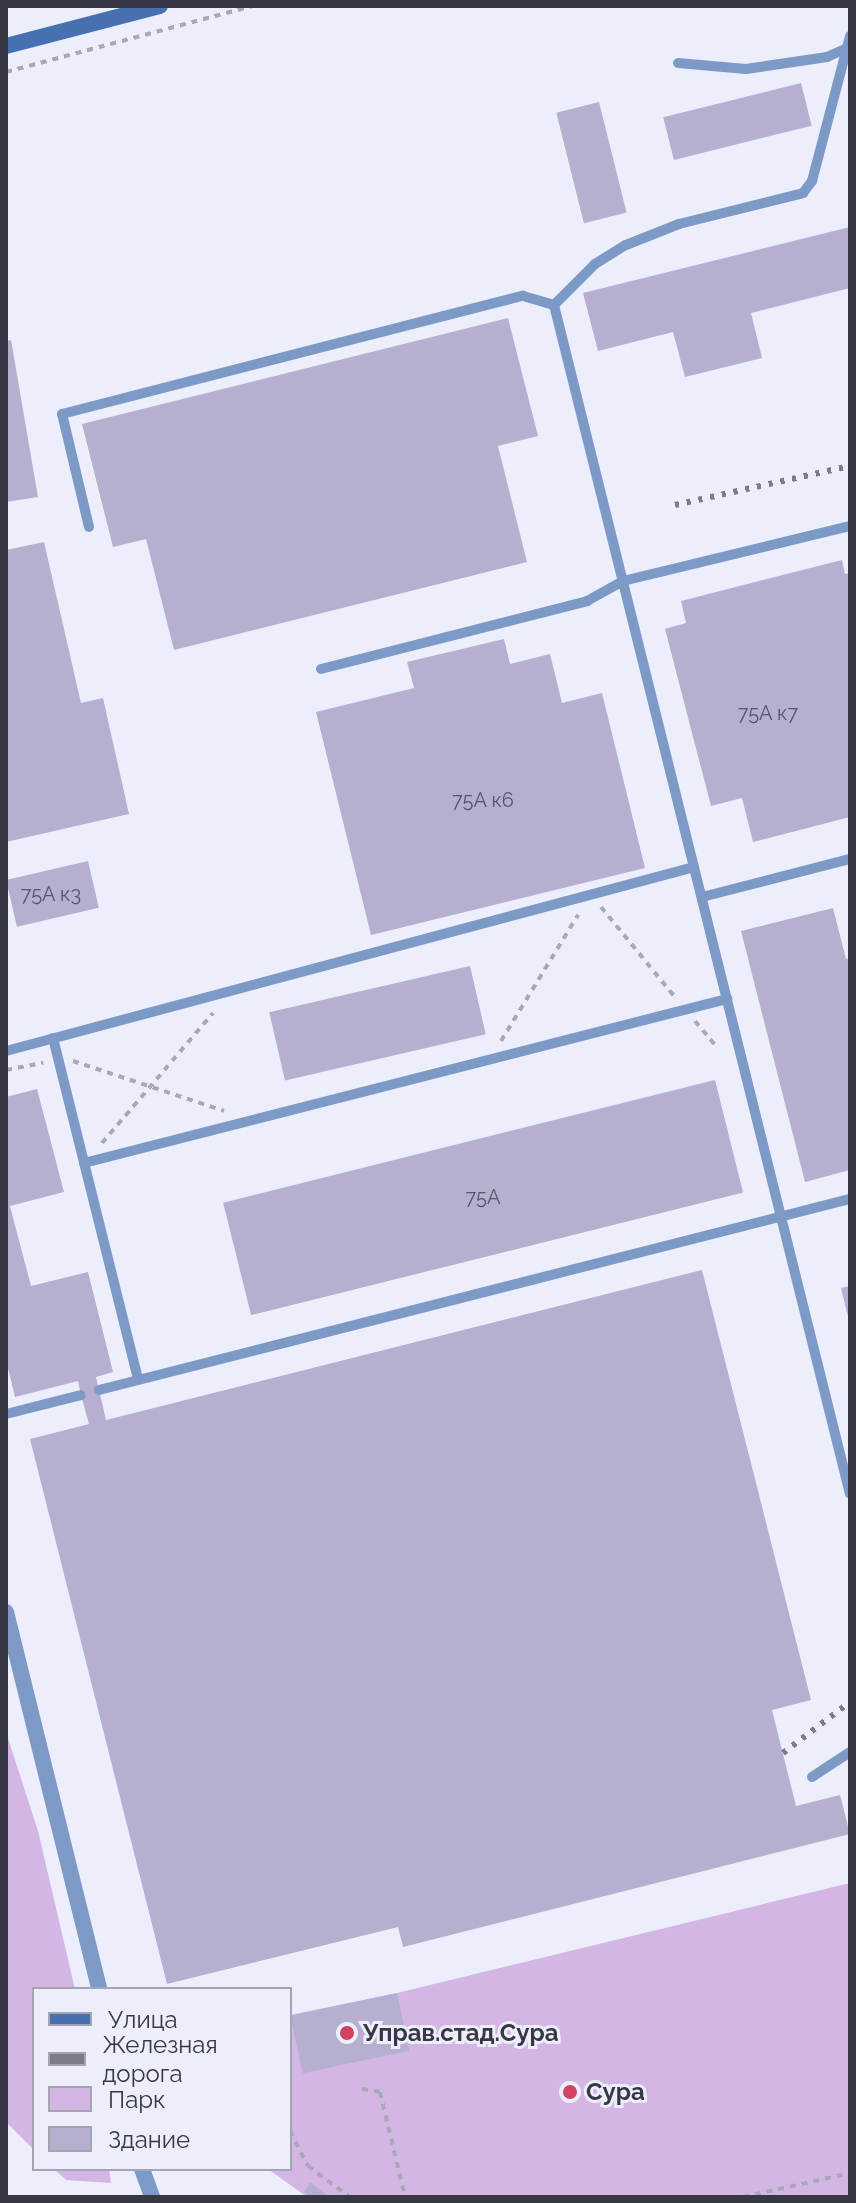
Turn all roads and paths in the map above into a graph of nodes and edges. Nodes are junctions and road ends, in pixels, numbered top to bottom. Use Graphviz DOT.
graph roads {
  1 [pos="160,6"];
  2 [pos="253,6"];
  3 [pos="108,13"];
  4 [pos="850,36"];
  5 [pos="6,46"];
  6 [pos="848,48"];
  7 [pos="678,63"];
  8 [pos="6,72"];
  9 [pos="554,305"];
  10 [pos="850,526"];
  11 [pos="89,527"];
  12 [pos="623,581"];
  13 [pos="321,669"];
  14 [pos="850,859"];
  15 [pos="694,867"];
  16 [pos="590,895"];
  17 [pos="702,897"];
  18 [pos="233,990"];
  19 [pos="727,999"];
  20 [pos="687,1011"];
  21 [pos="53,1038"];
  22 [pos="715,1045"];
  23 [pos="6,1051"];
  24 [pos="59,1060"];
  25 [pos="490,1060"];
  26 [pos="6,1070"];
  27 [pos="149,1088"];
  28 [pos="253,1120"];
  29 [pos="84,1163"];
  30 [pos="850,1199"];
  31 [pos="781,1216"];
  32 [pos="138,1380"];
  33 [pos="99,1390"];
  34 [pos="81,1395"];
  35 [pos="6,1414"];
  36 [pos="850,1494"];
  37 [pos="6,1612"];
  38 [pos="850,1752"];
  39 [pos="812,1777"];
  40 [pos="99,1987"];
  41 [pos="362,2089"];
  42 [pos="292,2135"];
  43 [pos="143,2171"];
  44 [pos="850,2173"];
  45 [pos="152,2197"];
  46 [pos="350,2197"];
  47 [pos="405,2197"];
  48 [pos="743,2197"];
  1 -- 3 [label="main road"];
  2 -- 8 [label="path"];
  3 -- 5 [label="main road"];
  4 -- 6 [label="lane"];
  6 -- 7 [label="lane"];
  6 -- 9 [label="lane"];
  9 -- 11 [label="lane"];
  9 -- 12 [label="lane"];
  10 -- 12 [label="lane"];
  12 -- 13 [label="lane"];
  12 -- 15 [label="lane"];
  14 -- 17 [label="lane"];
  15 -- 16 [label="lane"];
  15 -- 17 [label="lane"];
  16 -- 18 [label="lane"];
  16 -- 20 [label="path"];
  16 -- 25 [label="path"];
  17 -- 19 [label="lane"];
  18 -- 21 [label="lane"];
  18 -- 27 [label="path"];
  19 -- 20 [label="lane"];
  19 -- 31 [label="lane"];
  20 -- 22 [label="path"];
  20 -- 25 [label="lane"];
  21 -- 23 [label="lane"];
  21 -- 24 [label="lane"];
  21 -- 27 [label="path"];
  24 -- 26 [label="path"];
  24 -- 29 [label="lane"];
  25 -- 28 [label="lane"];
  27 -- 28 [label="path"];
  27 -- 29 [label="path"];
  28 -- 29 [label="lane"];
  29 -- 32 [label="lane"];
  30 -- 31 [label="lane"];
  31 -- 32 [label="lane"];
  31 -- 36 [label="lane"];
  32 -- 33 [label="lane"];
  34 -- 35 [label="lane"];
  37 -- 40 [label="street"];
  38 -- 39 [label="lane"];
  41 -- 47 [label="path"];
  42 -- 46 [label="path"];
  43 -- 45 [label="street"];
  44 -- 48 [label="path"];
}
